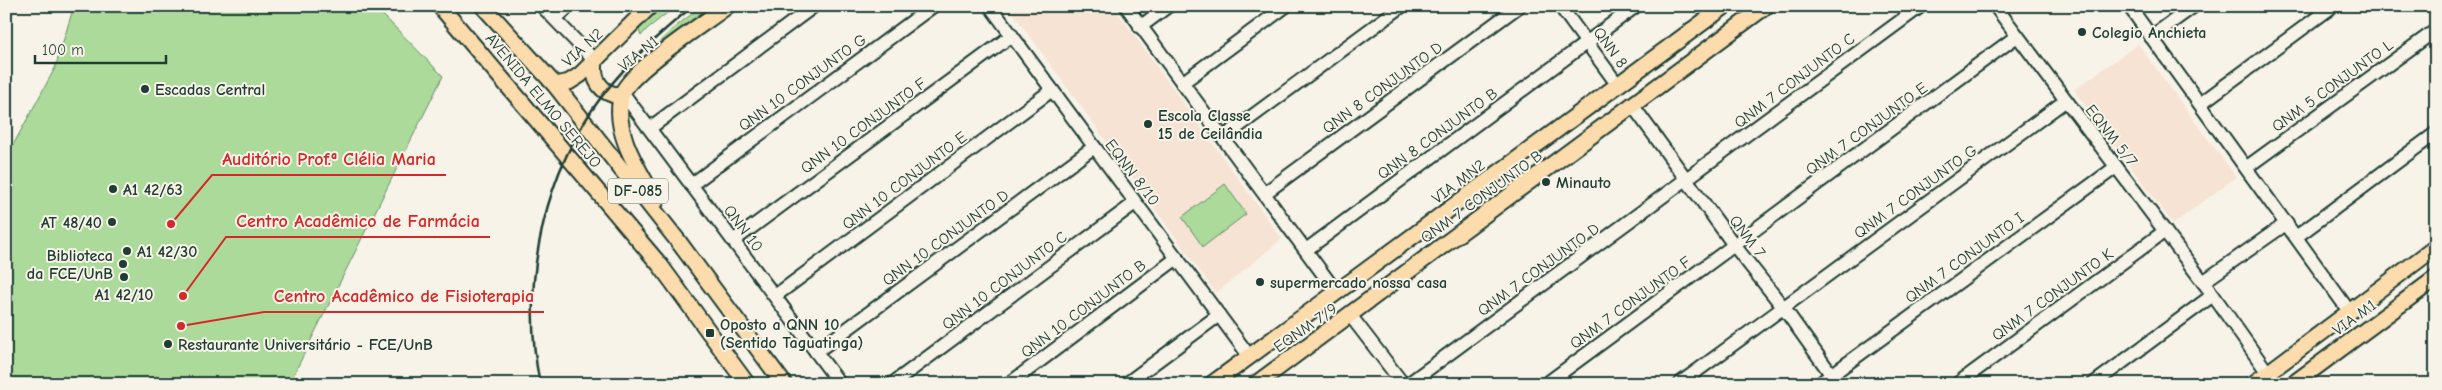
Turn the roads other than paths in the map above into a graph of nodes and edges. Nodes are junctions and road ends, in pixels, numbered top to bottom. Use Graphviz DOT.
graph roads {
  1 [pos="484,6"];
  2 [pos="542,6"];
  3 [pos="568,6"];
  4 [pos="650,6"];
  5 [pos="727,6"];
  6 [pos="814,6"];
  7 [pos="933,6"];
  8 [pos="990,6"];
  9 [pos="1126,6"];
  10 [pos="1168,6"];
  11 [pos="1286,6"];
  12 [pos="1402,6"];
  13 [pos="1519,6"];
  14 [pos="1560,6"];
  15 [pos="1636,6"];
  16 [pos="1725,6"];
  17 [pos="1766,6"];
  18 [pos="1921,6"];
  19 [pos="1995,6"];
  20 [pos="2129,6"];
  21 [pos="2194,6"];
  22 [pos="2333,6"];
  23 [pos="448,9"];
  24 [pos="555,19"];
  25 [pos="1140,27"];
  26 [pos="2436,30"];
  27 [pos="1011,36"];
  28 [pos="2017,36"];
  29 [pos="2152,37"];
  30 [pos="1587,42"];
  31 [pos="595,61"];
  32 [pos="1182,82"];
  33 [pos="1617,84"];
  34 [pos="555,85"];
  35 [pos="1052,90"];
  36 [pos="622,94"];
  37 [pos="2066,102"];
  38 [pos="2200,104"];
  39 [pos="1633,106"];
  40 [pos="1574,116"];
  41 [pos="650,128"];
  42 [pos="2436,133"];
  43 [pos="1224,137"];
  44 [pos="1094,147"];
  45 [pos="2116,167"];
  46 [pos="2247,167"];
  47 [pos="1686,180"];
  48 [pos="692,185"];
  49 [pos="1476,189"];
  50 [pos="1265,193"];
  51 [pos="1507,198"];
  52 [pos="1135,203"];
  53 [pos="1490,210"];
  54 [pos="2287,223"];
  55 [pos="2165,231"];
  56 [pos="2296,237"];
  57 [pos="678,241"];
  58 [pos="733,241"];
  59 [pos="1734,246"];
  60 [pos="2436,247"];
  61 [pos="1306,250"];
  62 [pos="1177,258"];
  63 [pos="2436,278"];
  64 [pos="2203,282"];
  65 [pos="1336,293"];
  66 [pos="2213,295"];
  67 [pos="775,296"];
  68 [pos="1783,308"];
  69 [pos="2349,311"];
  70 [pos="1219,314"];
  71 [pos="1350,315"];
  72 [pos="816,352"];
  73 [pos="1250,357"];
  74 [pos="770,377"];
  75 [pos="1835,379"];
  76 [pos="2266,379"];
  77 [pos="1266,381"];
  78 [pos="747,384"];
  79 [pos="784,384"];
  80 [pos="840,384"];
  81 [pos="892,384"];
  82 [pos="1009,384"];
  83 [pos="1126,384"];
  84 [pos="1212,384"];
  85 [pos="1403,384"];
  86 [pos="1408,384"];
  87 [pos="1546,384"];
  88 [pos="1679,384"];
  89 [pos="1819,384"];
  90 [pos="1958,384"];
  91 [pos="2093,384"];
  92 [pos="2253,384"];
  93 [pos="2293,384"];
  1 -- 34 [label="main road, AVENIDA ELMO SEREJO / DF-085"];
  2 -- 24 [label="street"];
  3 -- 24 [label="street"];
  4 -- 31 [label="main road, VIA N2"];
  5 -- 36 [label="main road, VIA N1"];
  6 -- 41 [label="street"];
  7 -- 48 [label="street, QNN 10 CONJUNTO G"];
  8 -- 27 [label="street, EQNN 8/10"];
  9 -- 25 [label="street"];
  10 -- 25 [label="street"];
  11 -- 32 [label="street"];
  12 -- 43 [label="street"];
  13 -- 50 [label="street, QNN 8 CONJUNTO D"];
  14 -- 30 [label="street, QNN 8"];
  15 -- 30 [label="street, QNN 8 CONJUNTO B"];
  16 -- 33 [label="main road, VIA MN2"];
  17 -- 39 [label="main road, QNM 7 CONJUNTO B"];
  18 -- 47 [label="street, QNM 7 CONJUNTO C"];
  19 -- 28 [label="street, EQNM 5/7"];
  20 -- 29 [label="street"];
  21 -- 29 [label="street"];
  22 -- 38 [label="street"];
  23 -- 78 [label="main road, AVENIDA ELMO SEREJO / DF-085"];
  24 -- 31 [label="street"];
  25 -- 32 [label="street"];
  26 -- 46 [label="street, QNM 5 CONJUNTO L"];
  27 -- 35 [label="street, EQNN 8/10"];
  27 -- 58 [label="street, QNN 10 CONJUNTO F"];
  28 -- 37 [label="street, EQNM 5/7"];
  28 -- 59 [label="street, QNM 7 CONJUNTO E"];
  29 -- 38 [label="street"];
  30 -- 33 [label="street, QNN 8"];
  30 -- 61 [label="street, QNN 8 CONJUNTO B"];
  31 -- 34 [label="main road, VIA N2"];
  31 -- 36 [label="main road"];
  32 -- 43 [label="street"];
  33 -- 40 [label="main road, VIA MN2"];
  34 -- 57 [label="main road, AVENIDA ELMO SEREJO / DF-085"];
  35 -- 44 [label="street, EQNN 8/10"];
  35 -- 67 [label="street, QNN 10 CONJUNTO E"];
  36 -- 41 [label="street, QNN 10"];
  36 -- 57 [label="main road, AVENIDA ELMO SEREJO"];
  37 -- 45 [label="street, EQNM 5/7"];
  37 -- 68 [label="street, QNM 7 CONJUNTO G"];
  38 -- 46 [label="street"];
  39 -- 47 [label="street, QNM 7"];
  39 -- 51 [label="main road, QNM 7 CONJUNTO B"];
  40 -- 49 [label="main road, VIA MN2"];
  40 -- 51 [label="main road"];
  41 -- 48 [label="street, QNN 10"];
  42 -- 56 [label="street"];
  43 -- 50 [label="street"];
  44 -- 52 [label="street, EQNN 8/10"];
  44 -- 72 [label="street, QNN 10 CONJUNTO D"];
  45 -- 55 [label="street, EQNM 5/7"];
  45 -- 75 [label="street, QNM 7 CONJUNTO I"];
  46 -- 54 [label="street"];
  47 -- 59 [label="street, QNM 7"];
  47 -- 86 [label="street, QNM 7 CONJUNTO D"];
  48 -- 58 [label="street, QNN 10"];
  49 -- 53 [label="main road"];
  49 -- 65 [label="main road, VIA MN2"];
  50 -- 61 [label="street"];
  51 -- 53 [label="main road, QNM 7 CONJUNTO B"];
  52 -- 62 [label="street, EQNN 8/10"];
  52 -- 81 [label="street, QNN 10 CONJUNTO C"];
  53 -- 71 [label="main road, QNM 7 CONJUNTO B"];
  54 -- 56 [label="street"];
  54 -- 64 [label="street"];
  55 -- 64 [label="street, EQNM 5/7"];
  55 -- 90 [label="street, QNM 7 CONJUNTO K"];
  56 -- 69 [label="street"];
  57 -- 74 [label="main road, AVENIDA ELMO SEREJO / DF-085"];
  58 -- 67 [label="street, QNN 10"];
  59 -- 68 [label="street, QNM 7"];
  59 -- 87 [label="street, QNM 7 CONJUNTO F"];
  60 -- 69 [label="main road, VIA M1"];
  61 -- 65 [label="street"];
  62 -- 70 [label="street, EQNN 8/10"];
  62 -- 82 [label="street, QNN 10 CONJUNTO B"];
  63 -- 93 [label="main road, VIA M1"];
  64 -- 66 [label="street, EQNM 5/7"];
  65 -- 73 [label="main road, VIA MN2"];
  66 -- 76 [label="street, EQNM 5/7"];
  66 -- 91 [label="street"];
  67 -- 72 [label="street, QNN 10"];
  68 -- 75 [label="street, QNM 7"];
  68 -- 88 [label="street, QNM 7 CONJUNTO G"];
  69 -- 76 [label="main road, VIA M1"];
  70 -- 73 [label="street, EQNN 8/10"];
  70 -- 83 [label="street"];
  71 -- 77 [label="main road, EQNM 7/9"];
  71 -- 85 [label="street, EQNM 7/9"];
  72 -- 80 [label="street, QNN 10"];
  73 -- 84 [label="main road, VIA MN2"];
  74 -- 79 [label="main road, AVENIDA ELMO SEREJO / DF-085"];
  75 -- 89 [label="street, QNM 7 CONJUNTO I"];
  76 -- 92 [label="main road, VIA M1"];
}
